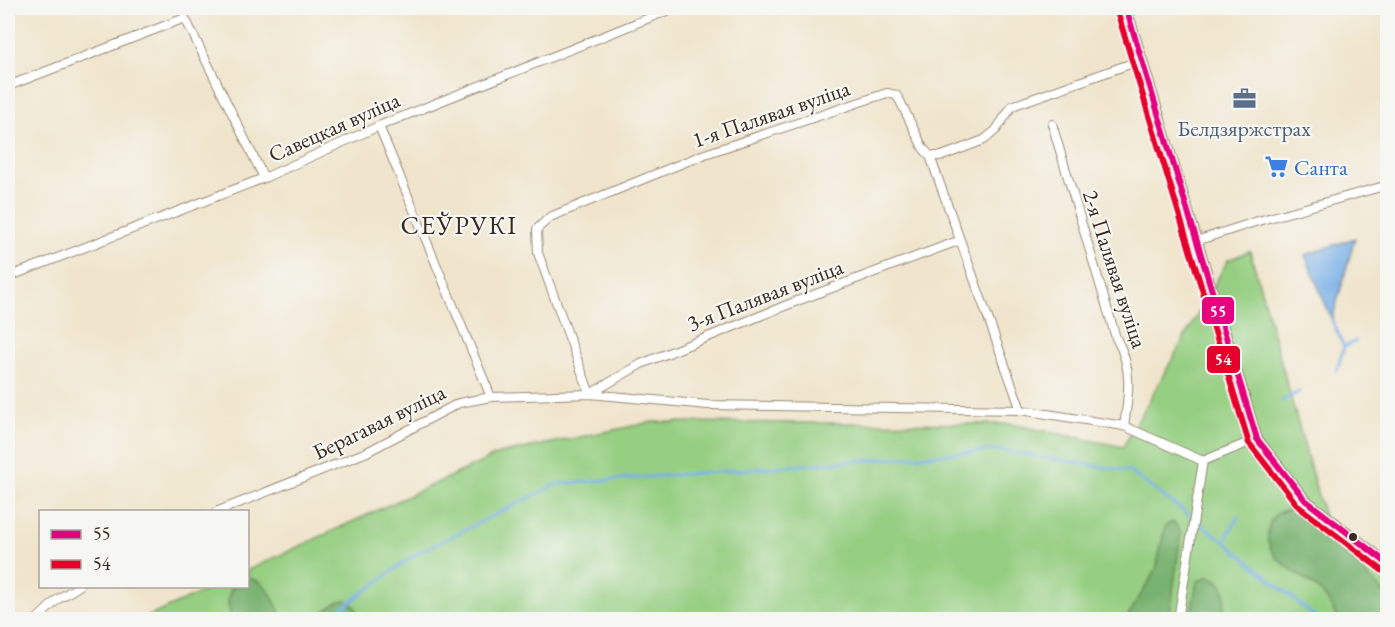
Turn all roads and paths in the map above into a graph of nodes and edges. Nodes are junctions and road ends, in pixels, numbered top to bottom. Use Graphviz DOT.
graph roads {
  1 [pos="674,8"];
  2 [pos="1126,8"];
  3 [pos="1141,60"];
  4 [pos="8,86"];
  5 [pos="1052,124"];
  6 [pos="379,126"];
  7 [pos="930,156"];
  8 [pos="264,178"];
  9 [pos="1388,185"];
  10 [pos="958,241"];
  11 [pos="1196,241"];
  12 [pos="8,277"];
  13 [pos="590,394"];
  14 [pos="491,397"];
  15 [pos="1021,410"];
  16 [pos="1124,426"];
  17 [pos="1257,439"];
  18 [pos="1203,461"];
  19 [pos="221,510"];
  20 [pos="1388,564"];
  21 [pos="76,588"];
  22 [pos="36,620"];
  23 [pos="1178,620"];
  1 -- 6 [label="street, Савецкая вуліца"];
  2 -- 3 [label="street"];
  3 -- 7 [label="street"];
  3 -- 11 [label="street"];
  4 -- 8 [label="street"];
  5 -- 16 [label="street, 2-я Палявая вуліца"];
  6 -- 8 [label="street, Савецкая вуліца"];
  6 -- 14 [label="street"];
  7 -- 10 [label="street, 1-я Палявая вуліца"];
  7 -- 13 [label="street, 1-я Палявая вуліца"];
  8 -- 12 [label="street, Савецкая вуліца"];
  9 -- 11 [label="street"];
  10 -- 13 [label="street, 3-я Палявая вуліца"];
  10 -- 15 [label="street, 1-я Палявая вуліца"];
  11 -- 17 [label="street"];
  13 -- 14 [label="street, Берагавая вуліца"];
  13 -- 15 [label="street, Берагавая вуліца"];
  14 -- 19 [label="street, Берагавая вуліца"];
  15 -- 16 [label="street, Берагавая вуліца"];
  16 -- 18 [label="street, Берагавая вуліца"];
  17 -- 18 [label="street"];
  17 -- 20 [label="street"];
  18 -- 23 [label="street"];
  21 -- 22 [label="street"];
}
